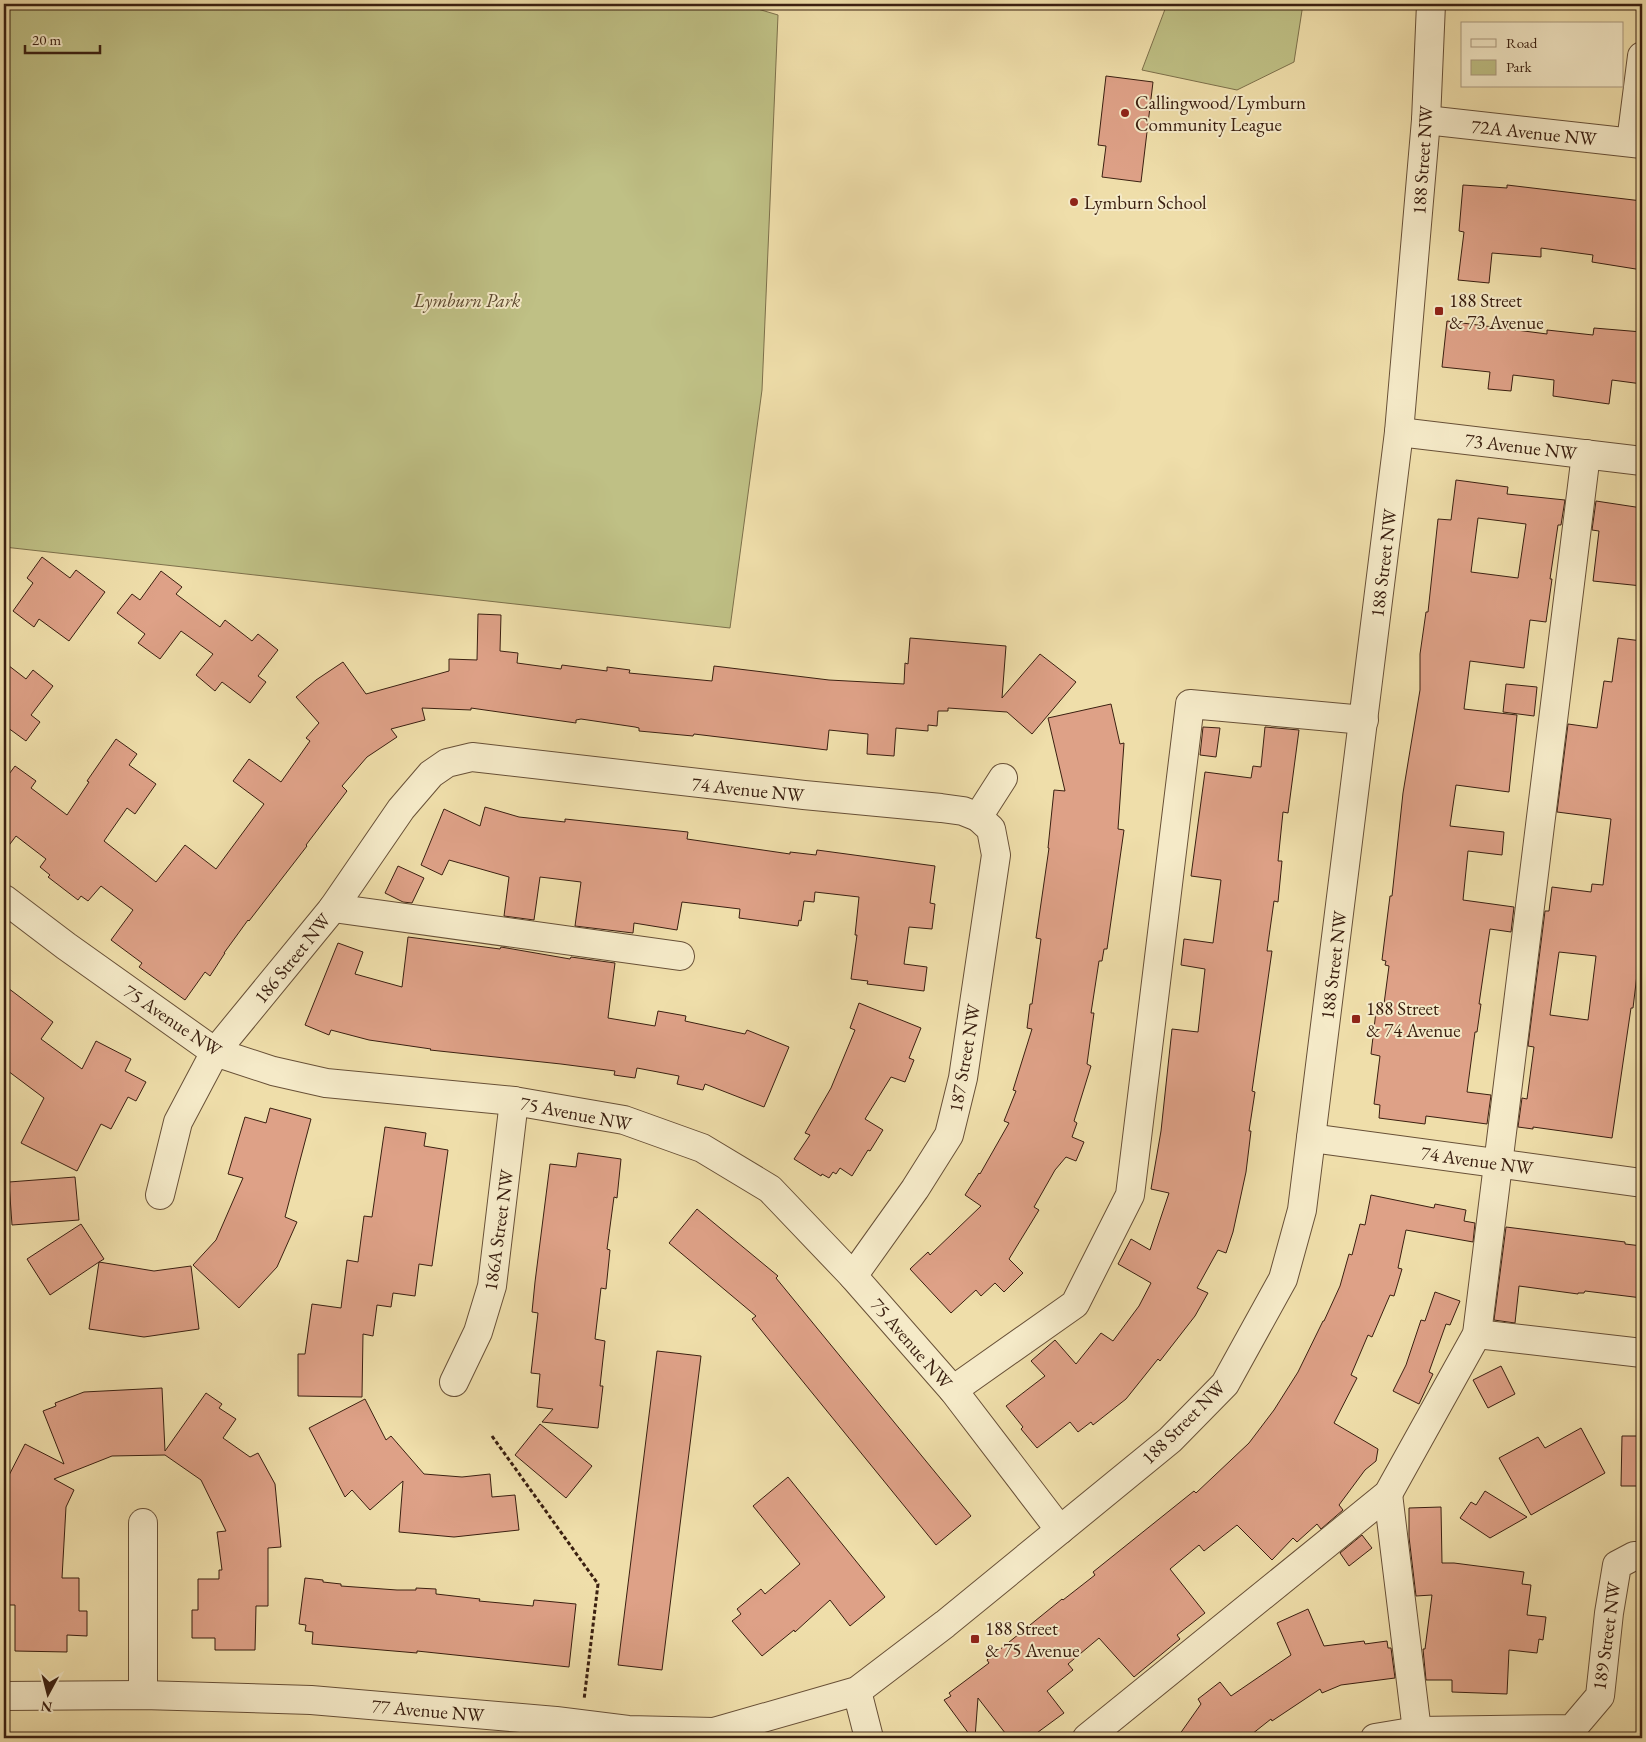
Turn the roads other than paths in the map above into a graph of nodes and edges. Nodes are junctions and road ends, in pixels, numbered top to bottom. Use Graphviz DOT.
graph roads {
  1 [pos="1431,4"];
  2 [pos="1642,56"];
  3 [pos="1426,120"];
  4 [pos="1637,143"];
  5 [pos="1399,432"];
  6 [pos="1586,454"];
  7 [pos="1642,461"];
  8 [pos="1364,720"];
  9 [pos="472,757"];
  10 [pos="1003,778"];
  11 [pos="978,817"];
  12 [pos="4,899"];
  13 [pos="333,908"];
  14 [pos="680,956"];
  15 [pos="215,1052"];
  16 [pos="514,1101"];
  17 [pos="1311,1138"];
  18 [pos="1498,1162"];
  19 [pos="1642,1183"];
  20 [pos="160,1195"];
  21 [pos="853,1276"];
  22 [pos="1477,1334"];
  23 [pos="1642,1353"];
  24 [pos="454,1382"];
  25 [pos="953,1390"];
  26 [pos="1388,1494"];
  27 [pos="144,1523"];
  28 [pos="1060,1530"];
  29 [pos="1638,1556"];
  30 [pos="857,1691"];
  31 [pos="142,1695"];
  32 [pos="4,1696"];
  33 [pos="555,1730"];
  34 [pos="1417,1732"];
  35 [pos="869,1738"];
  36 [pos="1087,1738"];
  37 [pos="1374,1738"];
  1 -- 3 [label="street, 188 Street NW"];
  2 -- 4 [label="street"];
  3 -- 4 [label="street, 72A Avenue NW"];
  3 -- 5 [label="street, 188 Street NW"];
  5 -- 6 [label="street, 73 Avenue NW"];
  5 -- 8 [label="street, 188 Street NW"];
  6 -- 7 [label="street, 73 Avenue NW"];
  6 -- 18 [label="street"];
  8 -- 17 [label="street, 188 Street NW"];
  8 -- 25 [label="street"];
  9 -- 11 [label="street, 74 Avenue NW"];
  9 -- 13 [label="street, 186 Street NW"];
  10 -- 11 [label="street"];
  11 -- 21 [label="street, 187 Street NW"];
  12 -- 15 [label="street, 75 Avenue NW"];
  13 -- 14 [label="street"];
  13 -- 15 [label="street, 186 Street NW"];
  15 -- 16 [label="street, 75 Avenue NW"];
  15 -- 20 [label="street, 186 Street NW"];
  16 -- 21 [label="street, 75 Avenue NW"];
  16 -- 24 [label="street, 186A Street NW"];
  17 -- 18 [label="street, 74 Avenue NW"];
  17 -- 28 [label="street, 188 Street NW"];
  18 -- 19 [label="street, 74 Avenue NW"];
  18 -- 22 [label="street"];
  21 -- 25 [label="street, 75 Avenue NW"];
  22 -- 23 [label="street"];
  22 -- 26 [label="street"];
  25 -- 28 [label="street, 75 Avenue NW"];
  26 -- 34 [label="street"];
  26 -- 36 [label="street"];
  27 -- 31 [label="street"];
  28 -- 30 [label="street, 188 Street NW"];
  29 -- 34 [label="street, 189 Street NW"];
  30 -- 33 [label="street, 77 Avenue NW"];
  30 -- 35 [label="street"];
  31 -- 32 [label="street, 77 Avenue NW"];
  31 -- 33 [label="street, 77 Avenue NW"];
  34 -- 37 [label="street, 189 Street NW"];
}
